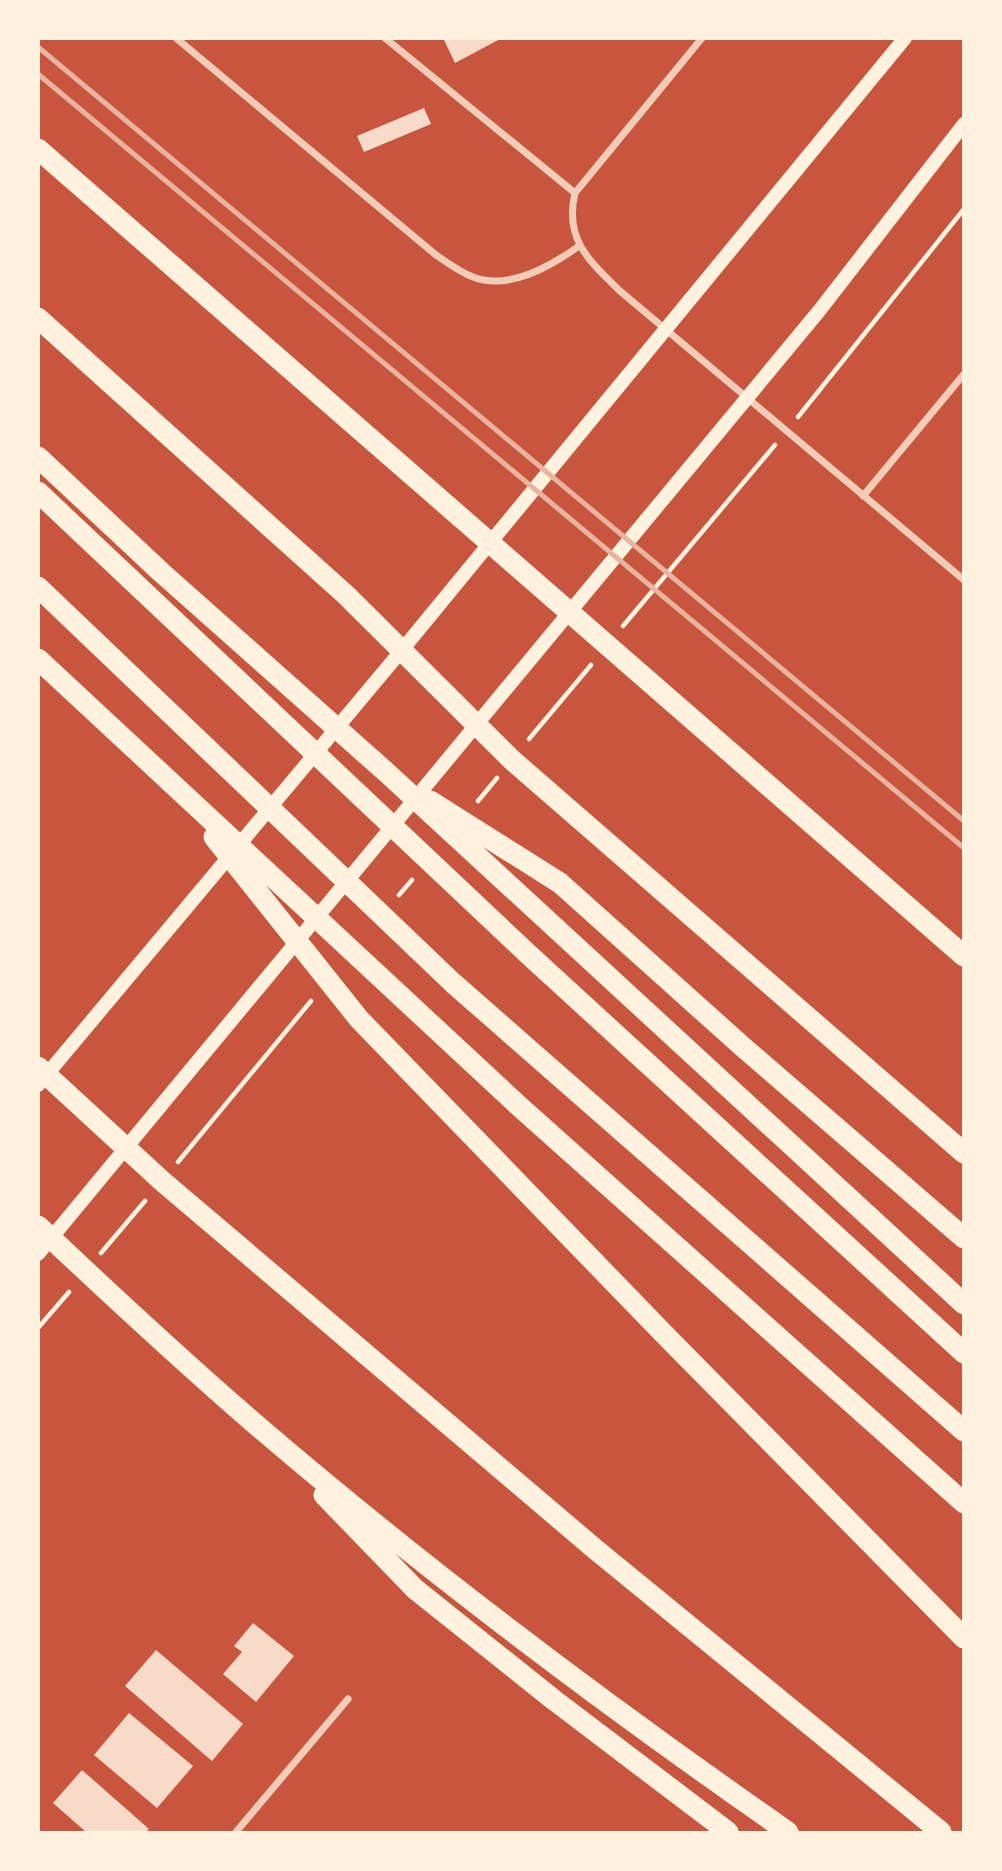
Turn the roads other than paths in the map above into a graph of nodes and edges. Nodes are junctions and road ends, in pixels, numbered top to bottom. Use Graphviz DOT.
graph roads {
  1 [pos="176,38"];
  2 [pos="385,38"];
  3 [pos="702,38"];
  4 [pos="905,38"];
  5 [pos="964,124"];
  6 [pos="38,149"];
  7 [pos="575,193"];
  8 [pos="579,246"];
  9 [pos="38,318"];
  10 [pos="964,374"];
  11 [pos="38,457"];
  12 [pos="38,492"];
  13 [pos="863,496"];
  14 [pos="964,580"];
  15 [pos="38,587"];
  16 [pos="402,650"];
  17 [pos="38,659"];
  18 [pos="476,726"];
  19 [pos="386,772"];
  20 [pos="166,778"];
  21 [pos="964,956"];
  22 [pos="41,1076"];
  23 [pos="126,1148"];
  24 [pos="964,1153"];
  25 [pos="38,1226"];
  26 [pos="964,1238"];
  27 [pos="38,1254"];
  28 [pos="964,1304"];
  29 [pos="964,1353"];
  30 [pos="254,1423"];
  31 [pos="964,1431"];
  32 [pos="964,1503"];
  33 [pos="964,1638"];
  34 [pos="348,1699"];
  35 [pos="236,1832"];
  36 [pos="728,1832"];
  37 [pos="788,1832"];
  38 [pos="941,1832"];
  1 -- 8 [label="street"];
  2 -- 7 [label="street"];
  3 -- 7 [label="street"];
  4 -- 16 [label="main road"];
  5 -- 18 [label="main road"];
  6 -- 21 [label="highway"];
  7 -- 8 [label="street"];
  8 -- 13 [label="street"];
  9 -- 16 [label="highway"];
  10 -- 13 [label="street"];
  11 -- 19 [label="highway"];
  12 -- 29 [label="highway"];
  13 -- 14 [label="street"];
  15 -- 31 [label="highway"];
  16 -- 18 [label="highway"];
  16 -- 22 [label="main road"];
  17 -- 20 [label="highway"];
  18 -- 23 [label="main road"];
  18 -- 24 [label="highway"];
  19 -- 26 [label="highway"];
  19 -- 28 [label="highway"];
  20 -- 32 [label="highway"];
  20 -- 33 [label="highway"];
  22 -- 23 [label="highway"];
  23 -- 27 [label="main road"];
  23 -- 38 [label="highway"];
  25 -- 30 [label="highway"];
  30 -- 36 [label="highway"];
  30 -- 37 [label="highway"];
  34 -- 35 [label="street"];
}
